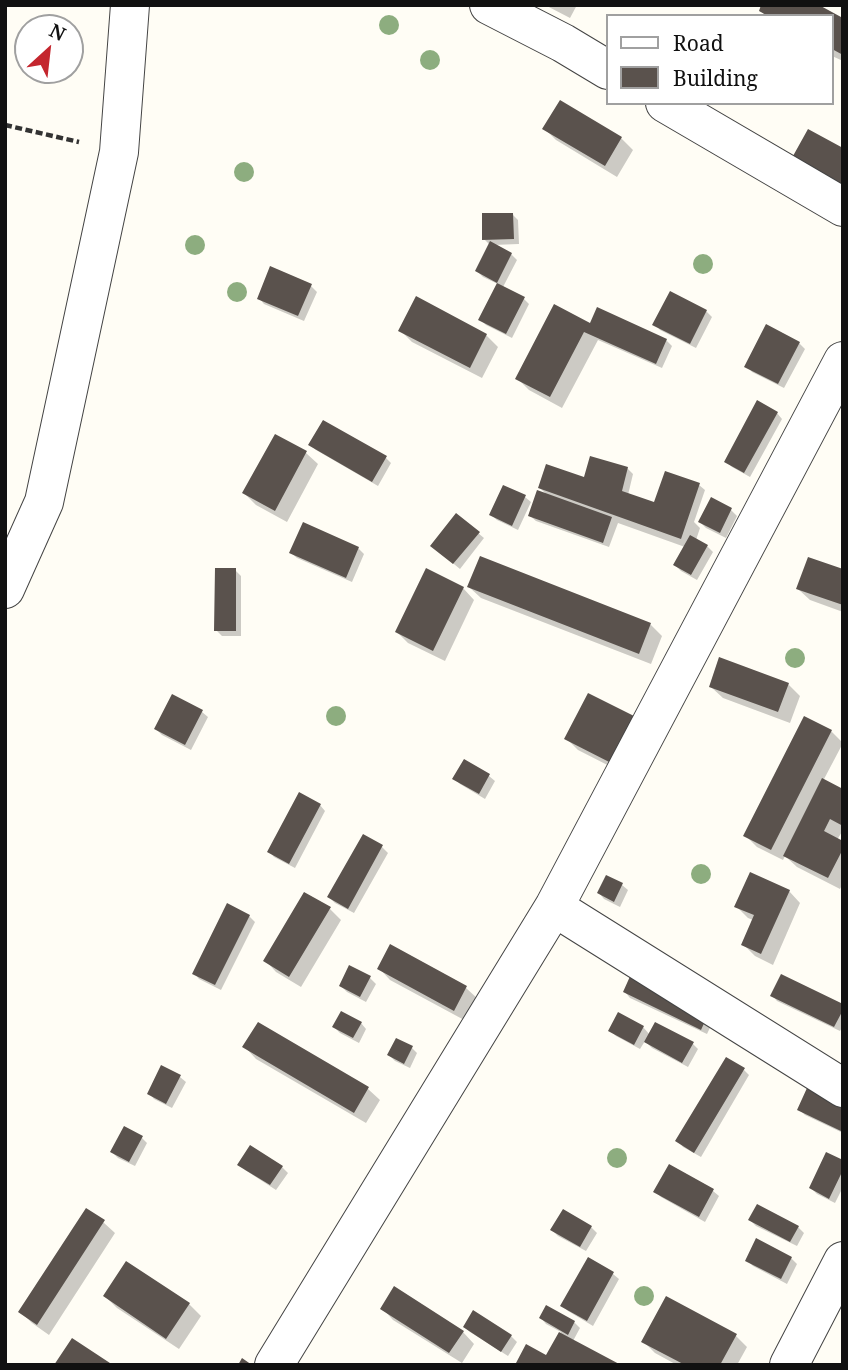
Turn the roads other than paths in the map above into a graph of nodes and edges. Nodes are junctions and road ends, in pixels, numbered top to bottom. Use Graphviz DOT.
graph roads {
  1 [pos="130,5"];
  2 [pos="489,5"];
  3 [pos="606,69"];
  4 [pos="668,105"];
  5 [pos="843,207"];
  6 [pos="843,362"];
  7 [pos="5,589"];
  8 [pos="554,907"];
  9 [pos="843,1088"];
  10 [pos="843,1261"];
  11 [pos="274,1365"];
  12 [pos="789,1365"];
  1 -- 7 [label="street"];
  2 -- 3 [label="street"];
  4 -- 5 [label="street"];
  6 -- 8 [label="street"];
  8 -- 9 [label="street"];
  8 -- 11 [label="street"];
  10 -- 12 [label="street"];
}
